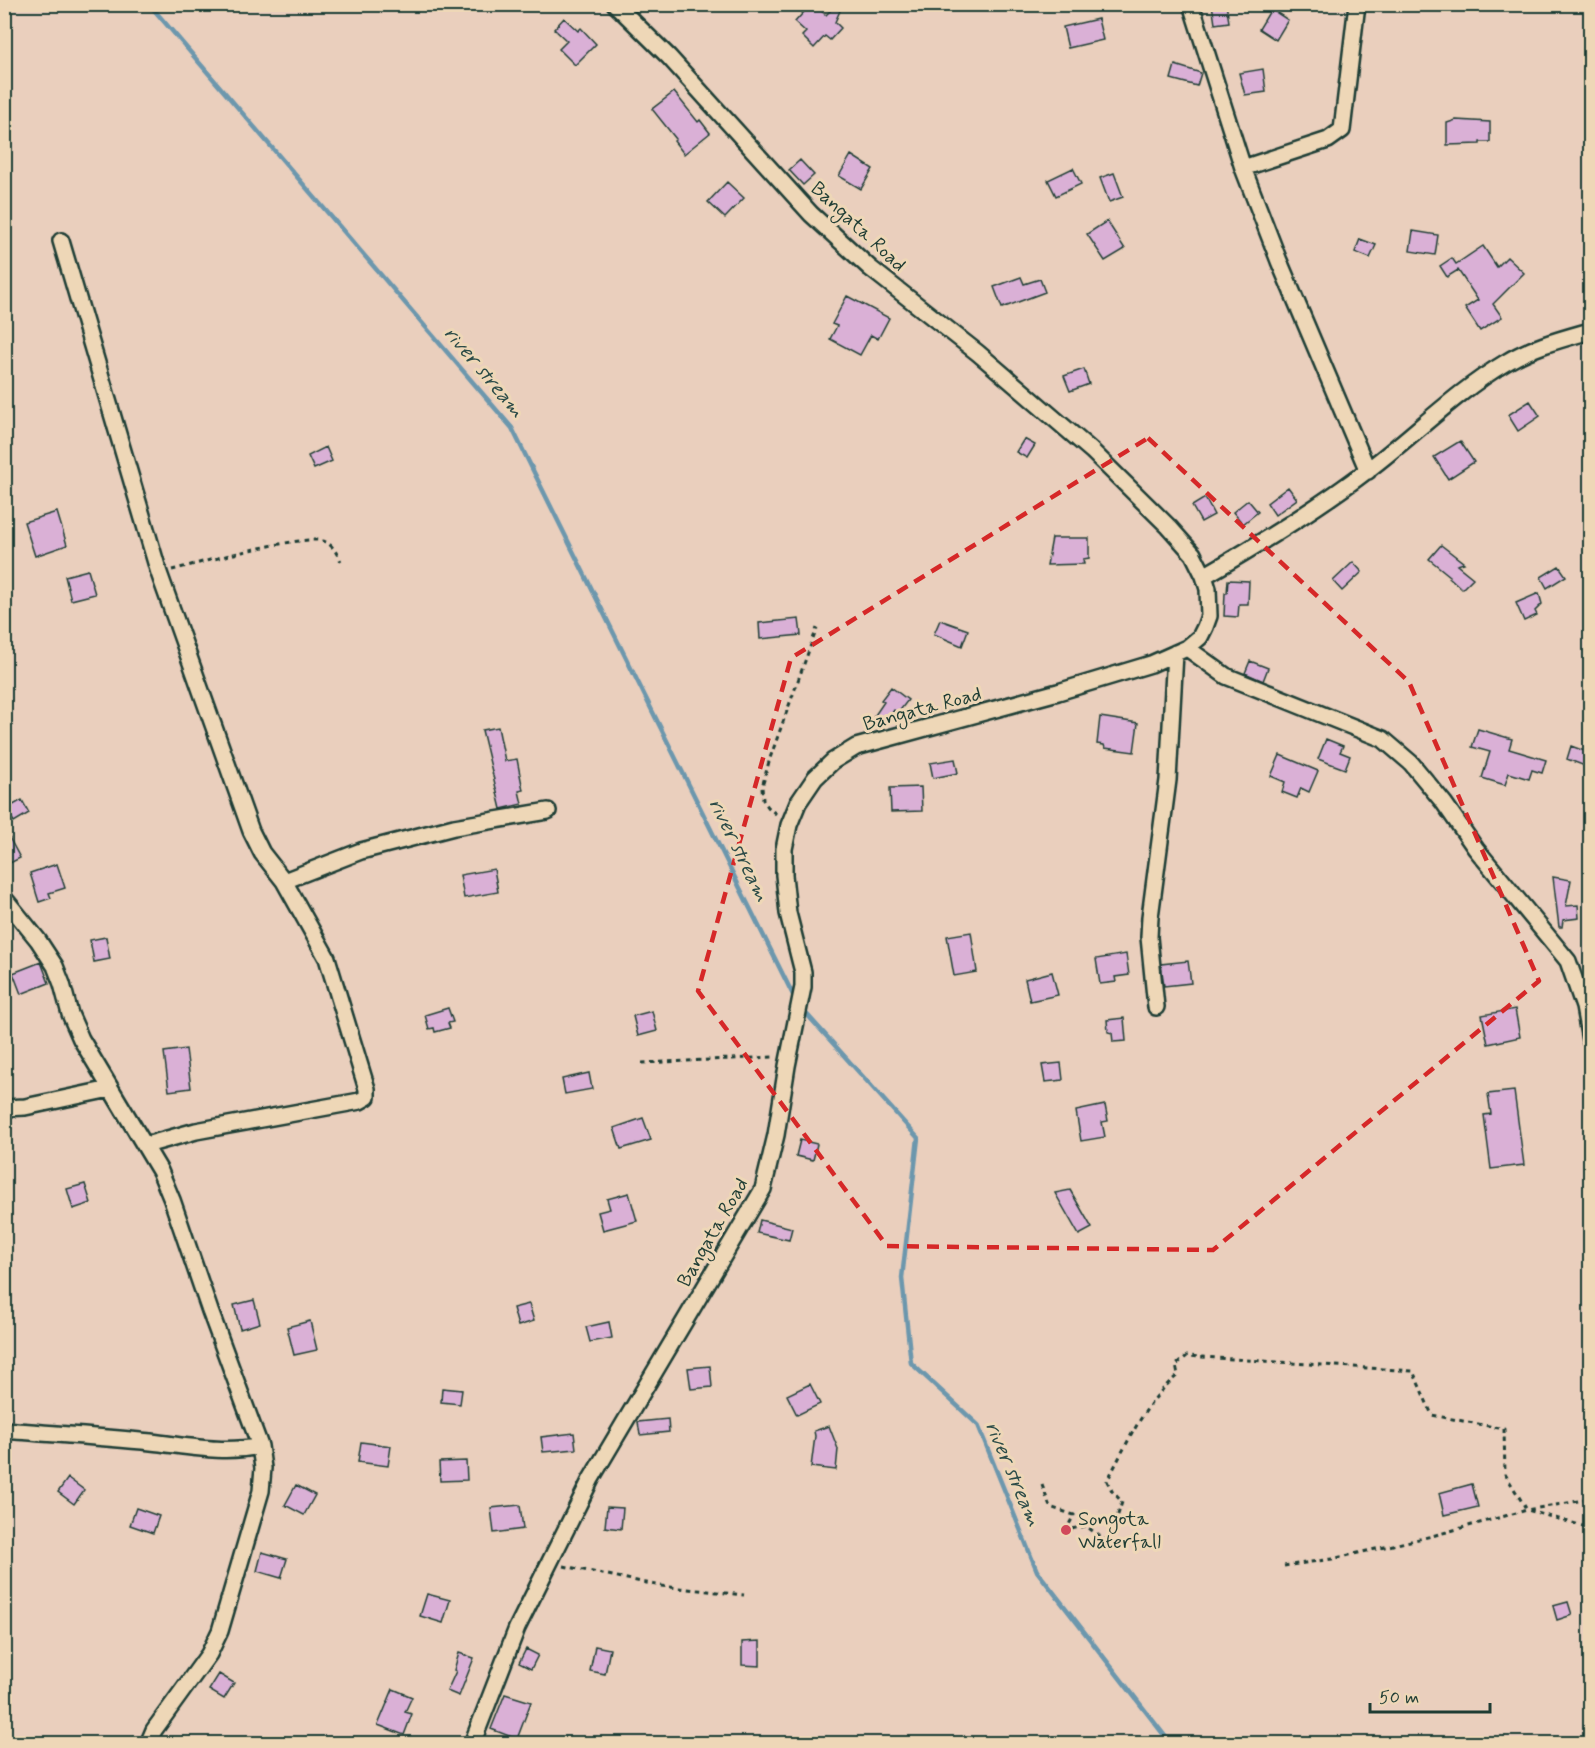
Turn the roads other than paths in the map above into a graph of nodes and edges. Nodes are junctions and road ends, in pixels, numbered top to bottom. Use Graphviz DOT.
graph roads {
  1 [pos="615,4"];
  2 [pos="1191,4"];
  3 [pos="1358,4"];
  4 [pos="1243,168"];
  5 [pos="61,241"];
  6 [pos="1590,332"];
  7 [pos="1368,471"];
  8 [pos="1204,576"];
  9 [pos="1181,651"];
  10 [pos="548,811"];
  11 [pos="284,881"];
  12 [pos="4,898"];
  13 [pos="1156,1008"];
  14 [pos="1590,1040"];
  15 [pos="110,1089"];
  16 [pos="4,1108"];
  17 [pos="146,1145"];
  18 [pos="4,1430"];
  19 [pos="260,1446"];
  20 [pos="148,1743"];
  21 [pos="472,1743"];
  1 -- 8 [label="street, Bangata Road"];
  2 -- 4 [label="street"];
  3 -- 4 [label="street"];
  4 -- 7 [label="street"];
  5 -- 11 [label="street"];
  6 -- 7 [label="street"];
  7 -- 8 [label="street"];
  8 -- 9 [label="street, Bangata Road"];
  9 -- 13 [label="street"];
  9 -- 14 [label="street"];
  9 -- 21 [label="street, Bangata Road"];
  10 -- 11 [label="street"];
  11 -- 17 [label="street"];
  12 -- 15 [label="street"];
  15 -- 16 [label="street"];
  15 -- 17 [label="street"];
  17 -- 19 [label="street"];
  18 -- 19 [label="street"];
  19 -- 20 [label="street"];
}
